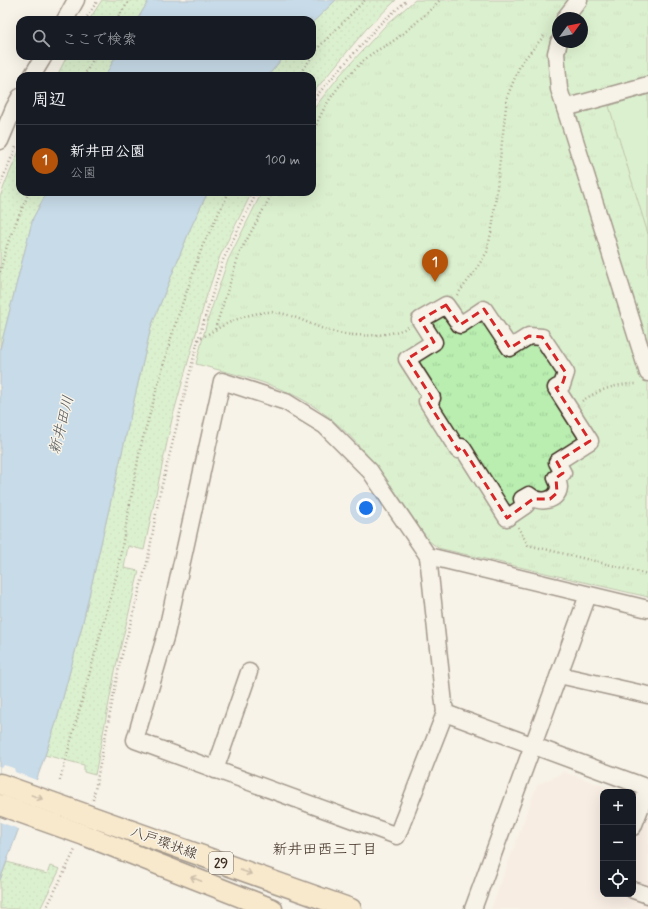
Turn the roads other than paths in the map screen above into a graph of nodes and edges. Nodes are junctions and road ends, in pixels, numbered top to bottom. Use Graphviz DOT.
graph roads {
  1 [pos="76,0"];
  2 [pos="579,0"];
  3 [pos="570,12"];
  4 [pos="67,16"];
  5 [pos="555,48"];
  6 [pos="42,60"];
  7 [pos="34,72"];
  8 [pos="648,85"];
  9 [pos="16,104"];
  10 [pos="565,108"];
  11 [pos="0,141"];
  12 [pos="645,355"];
  13 [pos="645,379"];
  14 [pos="511,516"];
  15 [pos="428,556"];
  16 [pos="588,595"];
  17 [pos="648,609"];
  18 [pos="249,672"];
  19 [pos="559,674"];
  20 [pos="648,695"];
  21 [pos="445,713"];
  22 [pos="533,746"];
  23 [pos="215,770"];
  24 [pos="0,784"];
  25 [pos="648,788"];
  26 [pos="0,805"];
  27 [pos="86,825"];
  28 [pos="634,825"];
  29 [pos="636,891"];
  30 [pos="648,895"];
  31 [pos="272,909"];
  32 [pos="351,909"];
  33 [pos="473,909"];
  1 -- 4 [label="street"];
  2 -- 3 [label="street"];
  5 -- 10 [label="street"];
  6 -- 7 [label="street"];
  8 -- 10 [label="street"];
  9 -- 11 [label="street"];
  10 -- 12 [label="street"];
  12 -- 13 [label="street"];
  14 -- 14 [label="street"];
  15 -- 16 [label="street"];
  15 -- 21 [label="street"];
  15 -- 23 [label="street"];
  16 -- 17 [label="street"];
  16 -- 19 [label="street"];
  18 -- 23 [label="street"];
  19 -- 20 [label="street"];
  19 -- 22 [label="street"];
  21 -- 22 [label="street"];
  21 -- 23 [label="street"];
  22 -- 25 [label="street"];
  22 -- 33 [label="street"];
  24 -- 27 [label="main road, 八戸環状線 / 29, one-way"];
  25 -- 28 [label="street"];
  26 -- 27 [label="main road, 八戸環状線 / 29"];
  31 -- 27 [label="main road, 八戸環状線 / 29, one-way"];
  27 -- 32 [label="main road, 八戸環状線 / 29, one-way"];
  29 -- 30 [label="street"];
}
